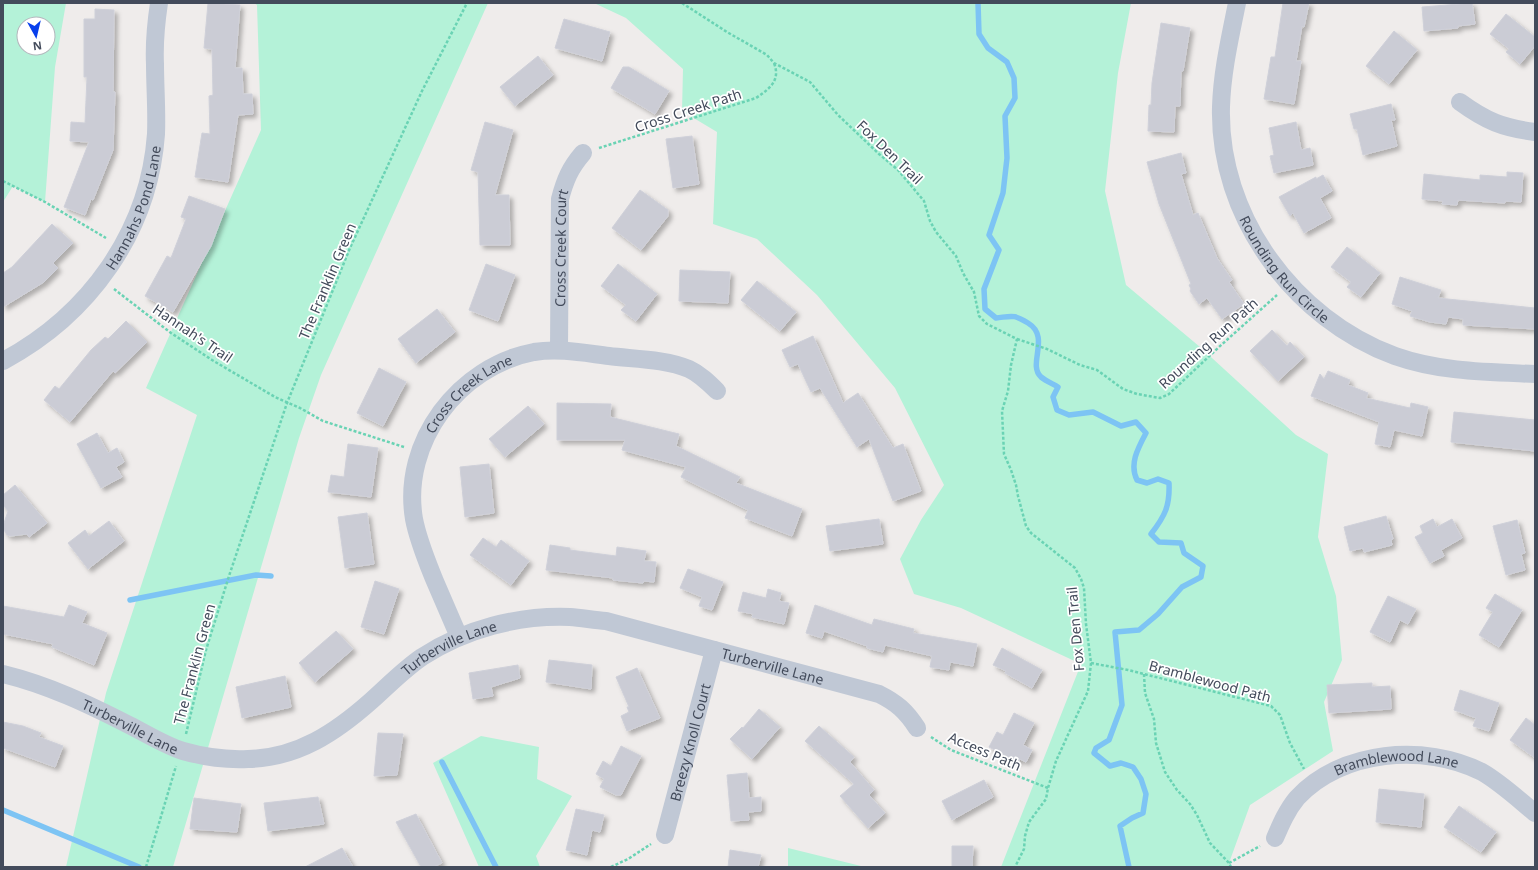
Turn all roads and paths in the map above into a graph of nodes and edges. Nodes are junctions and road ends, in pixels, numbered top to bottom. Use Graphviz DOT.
graph roads {
  1 [pos="159,3"];
  2 [pos="467,3"];
  3 [pos="682,3"];
  4 [pos="1237,3"];
  5 [pos="774,63"];
  6 [pos="1460,102"];
  7 [pos="1535,132"];
  8 [pos="583,152"];
  9 [pos="3,181"];
  10 [pos="113,262"];
  11 [pos="1290,283"];
  12 [pos="1017,339"];
  13 [pos="559,350"];
  14 [pos="3,361"];
  15 [pos="1535,374"];
  16 [pos="717,391"];
  17 [pos="288,403"];
  18 [pos="420,453"];
  19 [pos="459,637"];
  20 [pos="714,650"];
  21 [pos="1091,663"];
  22 [pos="3,674"];
  23 [pos="1144,674"];
  24 [pos="917,728"];
  25 [pos="181,750"];
  26 [pos="1312,784"];
  27 [pos="1048,788"];
  28 [pos="1535,813"];
  29 [pos="665,835"];
  30 [pos="1275,838"];
  31 [pos="1229,863"];
  32 [pos="146,866"];
  33 [pos="611,867"];
  34 [pos="1014,867"];
  35 [pos="1231,867"];
  1 -- 10 [label="street, Hannahs Pond Lane"];
  2 -- 17 [label="path, The Franklin Green"];
  3 -- 5 [label="path, Fox Den Trail"];
  4 -- 11 [label="street, Rounding Run Circle"];
  5 -- 8 [label="path, Cross Creek Path"];
  5 -- 12 [label="path, Fox Den Trail"];
  6 -- 7 [label="street"];
  8 -- 13 [label="street, Cross Creek Court"];
  9 -- 10 [label="path, Hannah's Trail"];
  10 -- 14 [label="street, Hannahs Pond Lane"];
  10 -- 17 [label="path, Hannah's Trail"];
  11 -- 12 [label="path, Rounding Run Path"];
  11 -- 15 [label="street, Rounding Run Circle"];
  12 -- 21 [label="path, Fox Den Trail"];
  13 -- 16 [label="street, Cross Creek Lane"];
  13 -- 18 [label="street, Cross Creek Lane"];
  17 -- 18 [label="path, Hannah's Trail"];
  17 -- 25 [label="path, The Franklin Green"];
  18 -- 19 [label="street, Cross Creek Lane"];
  19 -- 20 [label="street, Turberville Lane"];
  19 -- 25 [label="street, Turberville Lane"];
  20 -- 24 [label="street, Turberville Lane"];
  20 -- 29 [label="street, Breezy Knoll Court"];
  21 -- 23 [label="path, Bramblewood Path"];
  21 -- 27 [label="path, Fox Den Trail"];
  22 -- 25 [label="street, Turberville Lane"];
  23 -- 26 [label="path, Bramblewood Path"];
  23 -- 31 [label="path"];
  24 -- 27 [label="path, Access Path"];
  25 -- 32 [label="path, The Franklin Green"];
  26 -- 28 [label="street, Bramblewood Lane"];
  26 -- 30 [label="street, Bramblewood Lane"];
  27 -- 34 [label="path, Fox Den Trail"];
  29 -- 33 [label="path"];
  30 -- 31 [label="path"];
  31 -- 35 [label="path"];
}
